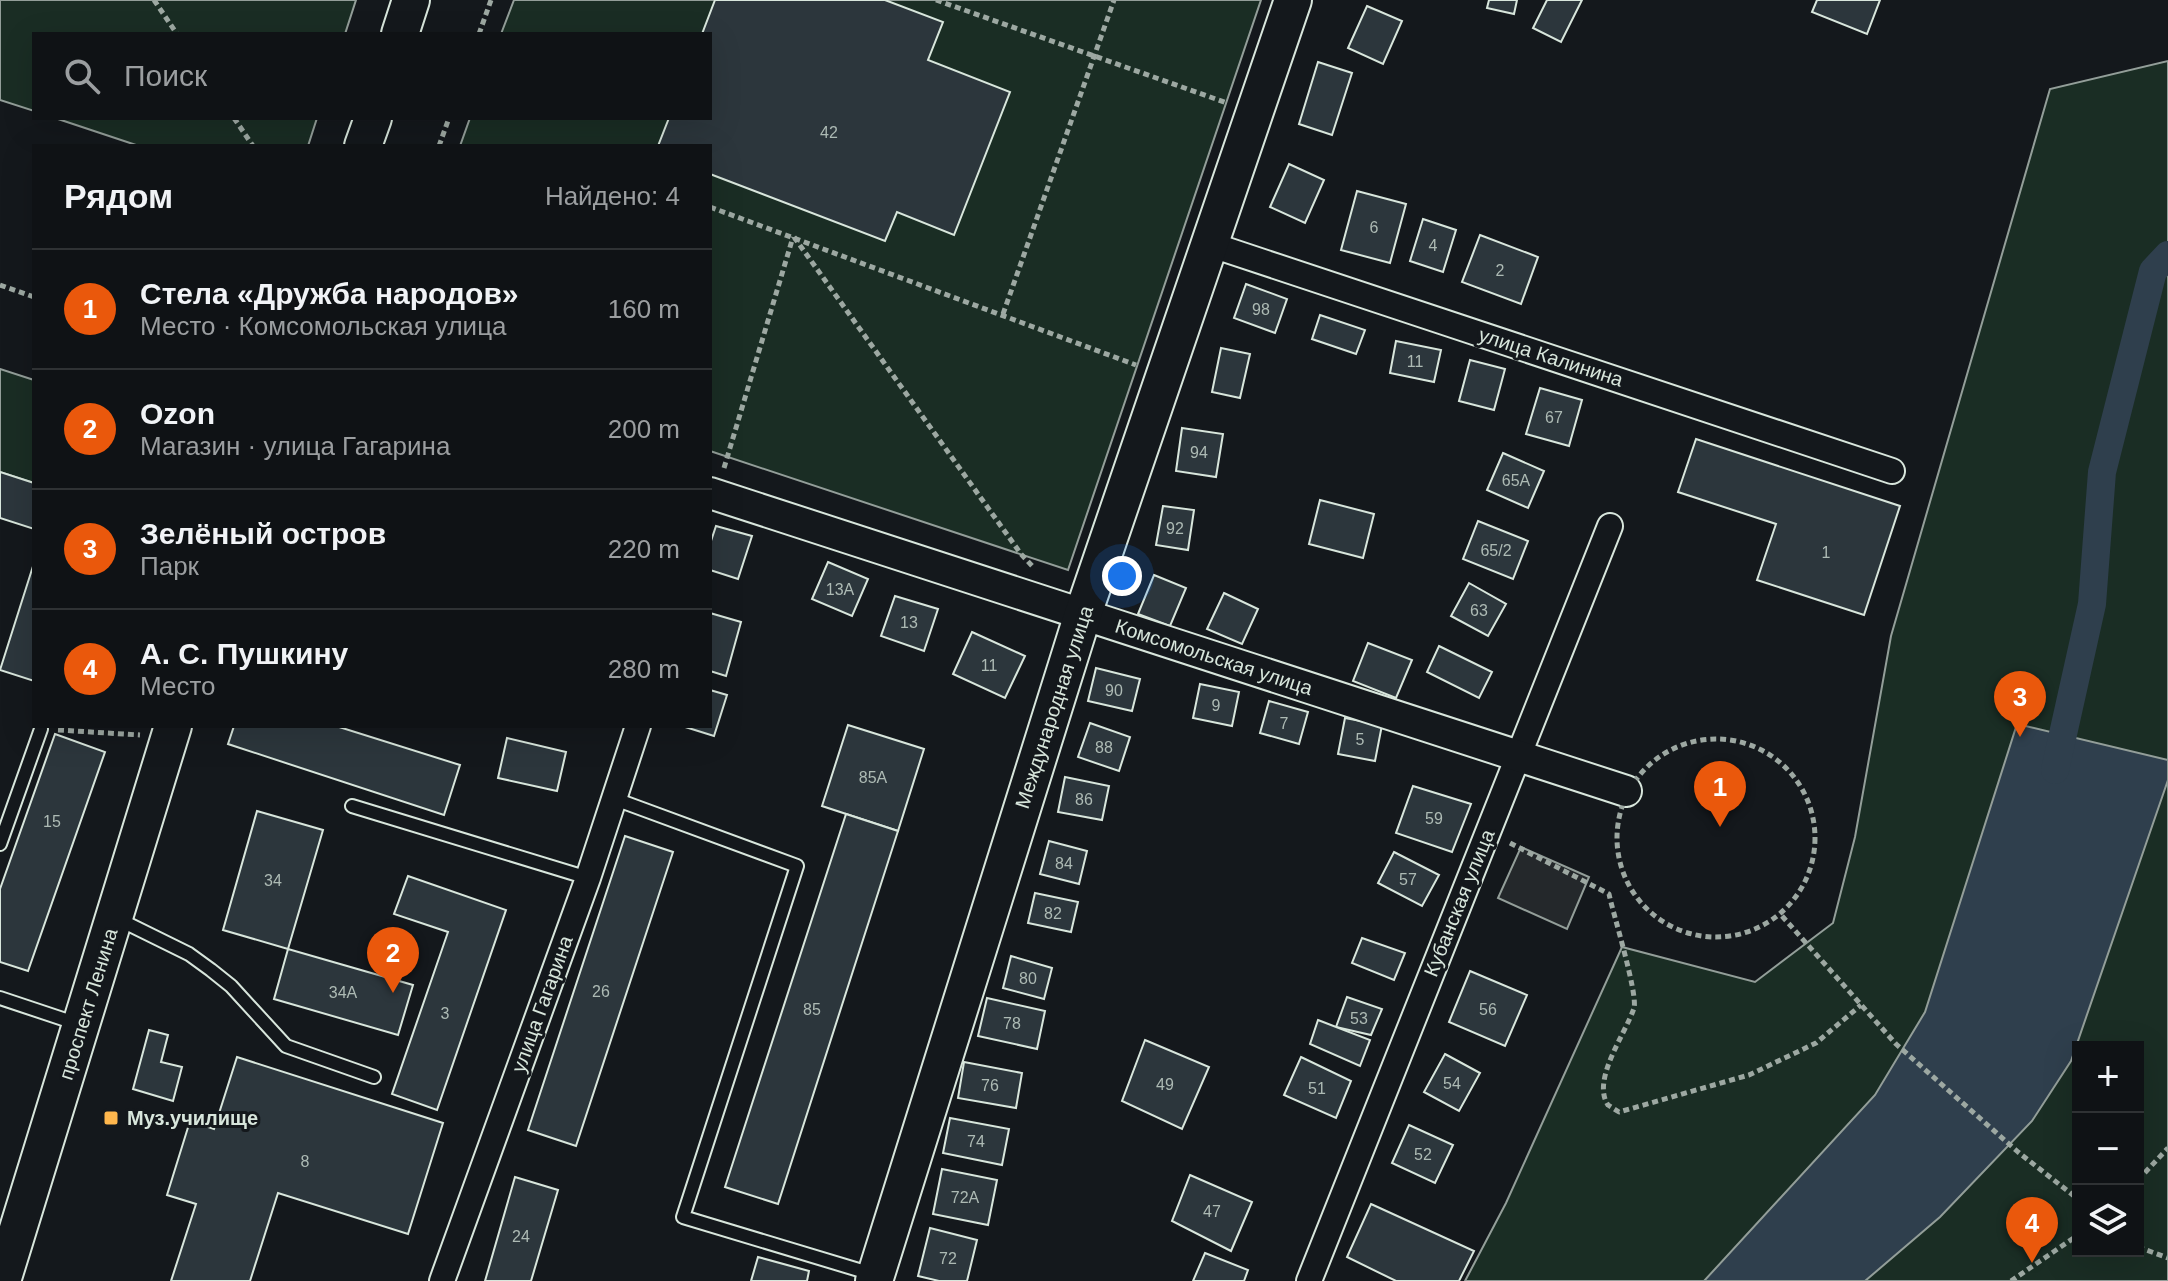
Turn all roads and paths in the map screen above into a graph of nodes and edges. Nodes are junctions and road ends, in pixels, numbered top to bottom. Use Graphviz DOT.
graph roads {
  1 [pos="154,0"];
  2 [pos="411,0"];
  3 [pos="491,0"];
  4 [pos="939,0"];
  5 [pos="1114,0"];
  6 [pos="1293,0"];
  7 [pos="176,32"];
  8 [pos="401,32"];
  9 [pos="480,32"];
  10 [pos="1094,56"];
  11 [pos="1254,113"];
  12 [pos="235,120"];
  13 [pos="372,120"];
  14 [pos="448,120"];
  15 [pos="252,144"];
  16 [pos="364,144"];
  17 [pos="440,144"];
  18 [pos="712,208"];
  19 [pos="794,237"];
  20 [pos="1209,244"];
  21 [pos="0,285"];
  22 [pos="32,296"];
  23 [pos="1003,314"];
  24 [pos="1137,365"];
  25 [pos="1892,471"];
  26 [pos="714,487"];
  27 [pos="1610,526"];
  28 [pos="1043,577"];
  29 [pos="1083,614"];
  30 [pos="637,728"];
  31 [pos="41,729"];
  32 [pos="172,732"];
  33 [pos="1518,755"];
  34 [pos="1626,791"];
  35 [pos="615,799"];
  36 [pos="352,806"];
  37 [pos="1488,831"];
  38 [pos="0,844"];
  39 [pos="588,878"];
  40 [pos="1782,916"];
  41 [pos="115,917"];
  42 [pos="0,998"];
  43 [pos="1861,1005"];
  44 [pos="81,1025"];
  45 [pos="374,1077"];
  46 [pos="2168,1148"];
  47 [pos="2144,1174"];
  48 [pos="2072,1194"];
  49 [pos="2072,1239"];
  50 [pos="2144,1249"];
  51 [pos="2168,1258"];
  52 [pos="874,1278"];
  53 [pos="2,1281"];
  54 [pos="442,1281"];
  55 [pos="1309,1281"];
  56 [pos="2011,1281"];
  1 -- 7 [label="path"];
  2 -- 8 [label="main road"];
  3 -- 9 [label="path"];
  4 -- 10 [label="path"];
  5 -- 10 [label="path"];
  6 -- 11 [label="main road, Международная улица"];
  10 -- 11 [label="path"];
  10 -- 23 [label="path"];
  11 -- 20 [label="main road, Международная улица"];
  12 -- 15 [label="path"];
  13 -- 16 [label="main road"];
  14 -- 17 [label="path"];
  18 -- 19 [label="path"];
  19 -- 23 [label="path"];
  19 -- 26 [label="path"];
  19 -- 28 [label="path"];
  20 -- 25 [label="street, улица Калинина"];
  20 -- 29 [label="main road, Международная улица"];
  21 -- 22 [label="path"];
  23 -- 24 [label="path"];
  26 -- 29 [label="street, Комсомольская улица"];
  27 -- 33 [label="street, Кубанская улица"];
  29 -- 33 [label="street, Комсомольская улица"];
  29 -- 52 [label="main road, Международная улица"];
  30 -- 35 [label="street, улица Гагарина"];
  31 -- 32 [label="path"];
  31 -- 38 [label="lane"];
  32 -- 41 [label="main road, проспект Ленина"];
  33 -- 34 [label="street, Комсомольская улица"];
  33 -- 37 [label="street, Кубанская улица"];
  34 -- 40 [label="path"];
  34 -- 40 [label="path"];
  35 -- 39 [label="street, улица Гагарина"];
  35 -- 52 [label="lane"];
  36 -- 39 [label="lane"];
  37 -- 43 [label="path"];
  37 -- 55 [label="street, Кубанская улица"];
  39 -- 54 [label="street, улица Гагарина"];
  40 -- 43 [label="path"];
  41 -- 44 [label="main road, проспект Ленина"];
  41 -- 45 [label="lane"];
  42 -- 44 [label="lane"];
  43 -- 48 [label="path"];
  44 -- 53 [label="main road, проспект Ленина"];
  46 -- 47 [label="path"];
  49 -- 56 [label="path"];
  50 -- 51 [label="path"];
}
